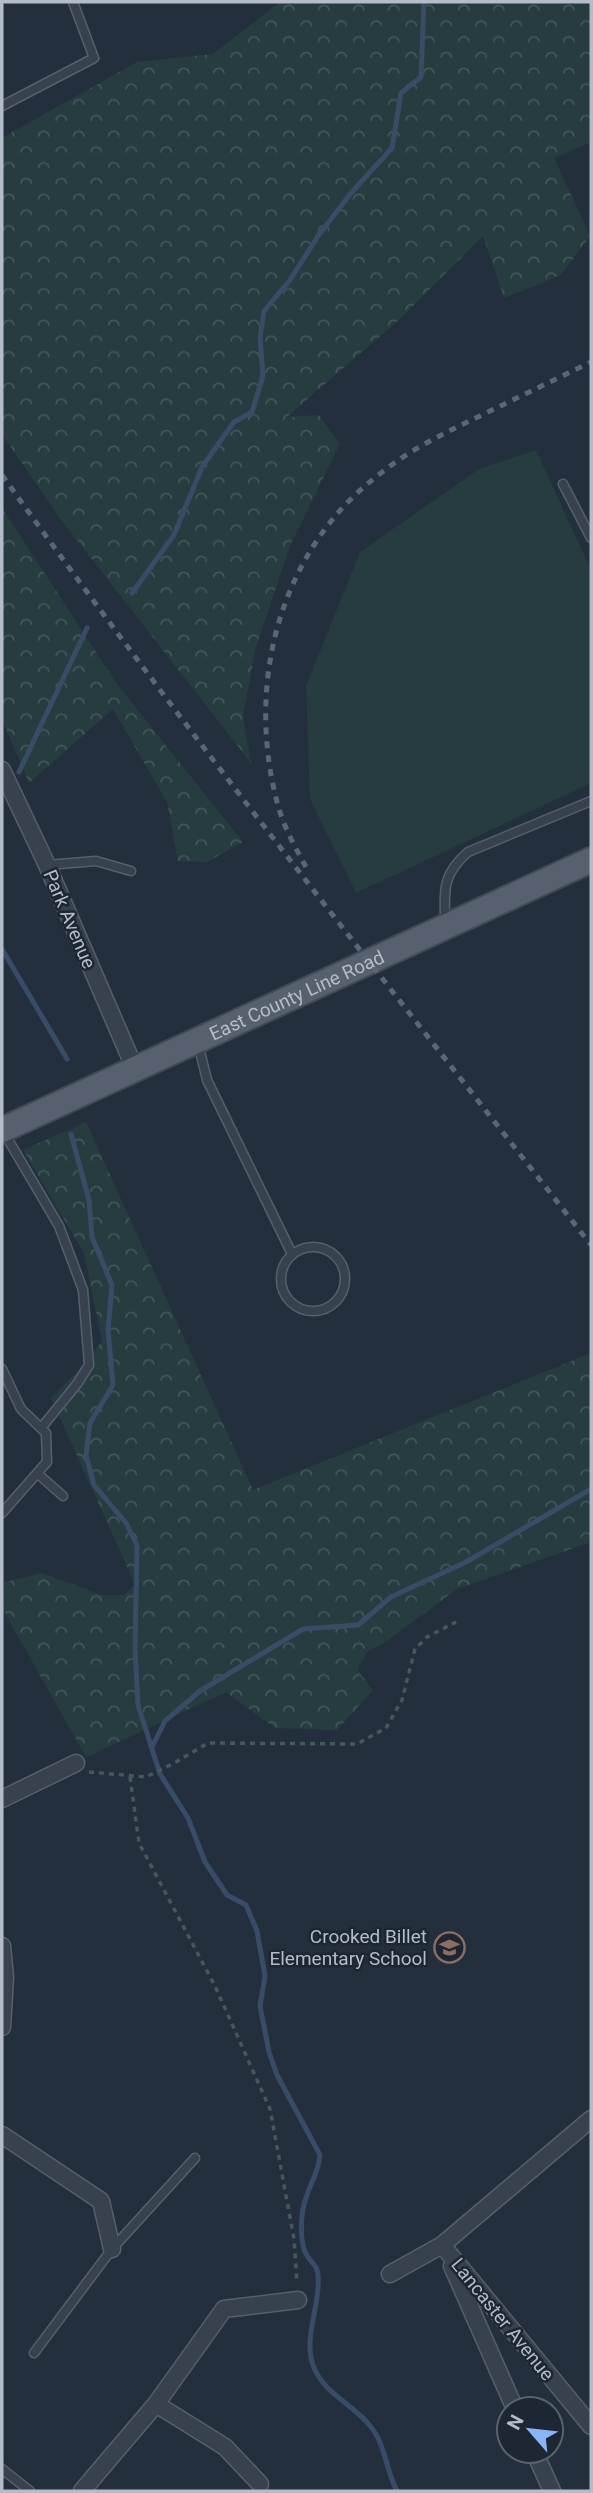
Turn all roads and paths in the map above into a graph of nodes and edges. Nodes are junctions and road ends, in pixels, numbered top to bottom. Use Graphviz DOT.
graph roads {
  1 [pos="73,2"];
  2 [pos="2,106"];
  3 [pos="563,484"];
  4 [pos="591,538"];
  5 [pos="2,770"];
  6 [pos="591,801"];
  7 [pos="591,860"];
  8 [pos="47,865"];
  9 [pos="131,871"];
  10 [pos="445,927"];
  11 [pos="198,1040"];
  12 [pos="135,1069"];
  13 [pos="2,1130"];
  14 [pos="292,1254"];
  15 [pos="2,1368"];
  16 [pos="41,1428"];
  17 [pos="37,1473"];
  18 [pos="63,1496"];
  19 [pos="2,1513"];
  20 [pos="456,1622"];
  21 [pos="76,1763"];
  22 [pos="130,1777"];
  23 [pos="2,1799"];
  24 [pos="2,1946"];
  25 [pos="2,2027"];
  26 [pos="591,2119"];
  27 [pos="2,2135"];
  28 [pos="195,2158"];
  29 [pos="442,2245"];
  30 [pos="112,2249"];
  31 [pos="390,2274"];
  32 [pos="298,2300"];
  33 [pos="34,2353"];
  34 [pos="509,2395"];
  35 [pos="156,2404"];
  36 [pos="591,2426"];
  37 [pos="540,2465"];
  38 [pos="2,2469"];
  39 [pos="260,2484"];
  40 [pos="30,2491"];
  41 [pos="82,2491"];
  42 [pos="552,2491"];
  1 -- 2 [label="lane"];
  3 -- 4 [label="lane"];
  5 -- 8 [label="street, Park Avenue"];
  6 -- 10 [label="lane"];
  7 -- 10 [label="main road, East County Line Road"];
  8 -- 9 [label="lane"];
  8 -- 12 [label="street, Park Avenue"];
  10 -- 11 [label="main road, East County Line Road"];
  11 -- 12 [label="main road, East County Line Road"];
  11 -- 14 [label="lane"];
  12 -- 13 [label="main road, East County Line Road"];
  13 -- 16 [label="lane"];
  14 -- 14 [label="lane"];
  15 -- 16 [label="lane"];
  16 -- 17 [label="lane"];
  17 -- 18 [label="lane"];
  17 -- 19 [label="lane"];
  20 -- 22 [label="path"];
  21 -- 22 [label="path"];
  21 -- 23 [label="street"];
  22 -- 32 [label="path"];
  24 -- 25 [label="street"];
  26 -- 29 [label="street"];
  27 -- 30 [label="street"];
  28 -- 30 [label="lane"];
  29 -- 31 [label="street"];
  29 -- 34 [label="street"];
  29 -- 36 [label="street, Lancaster Avenue"];
  30 -- 33 [label="lane"];
  32 -- 35 [label="street"];
  35 -- 39 [label="street"];
  35 -- 41 [label="street"];
  37 -- 42 [label="street"];
  38 -- 40 [label="lane"];
}
